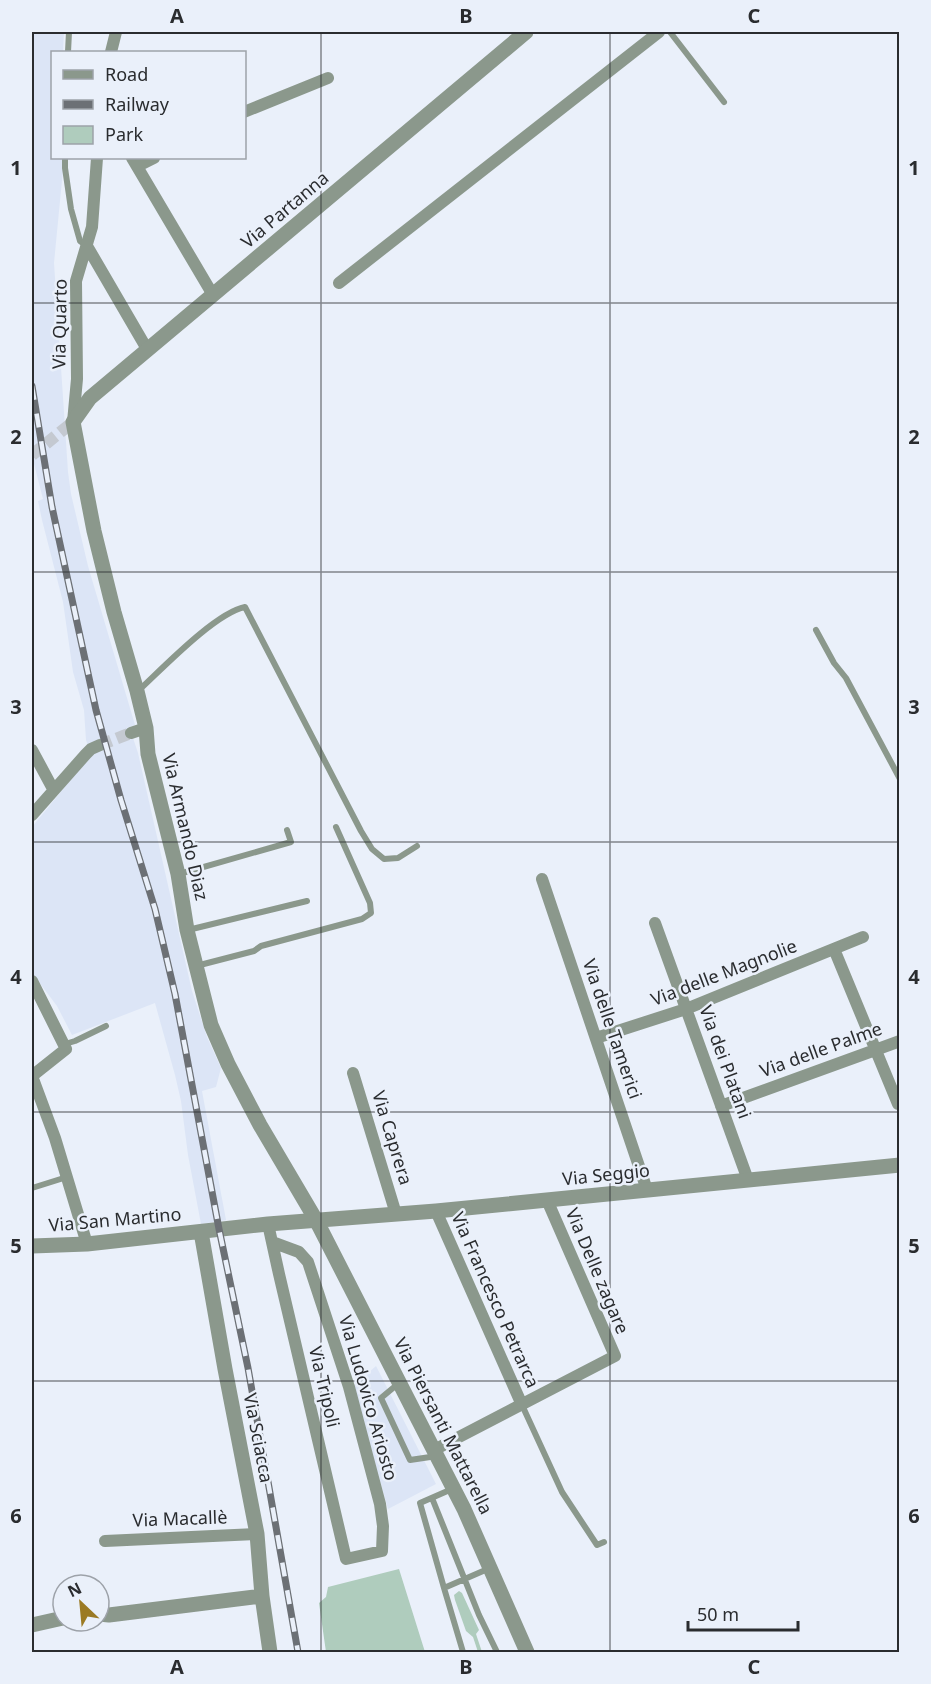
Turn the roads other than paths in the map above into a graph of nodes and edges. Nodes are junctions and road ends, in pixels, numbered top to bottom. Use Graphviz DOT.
graph roads {
  1 [pos="69,32"];
  2 [pos="116,32"];
  3 [pos="526,32"];
  4 [pos="659,32"];
  5 [pos="670,32"];
  6 [pos="68,51"];
  7 [pos="111,51"];
  8 [pos="328,78"];
  9 [pos="724,102"];
  10 [pos="246,111"];
  11 [pos="65,159"];
  12 [pos="98,159"];
  13 [pos="135,162"];
  14 [pos="87,246"];
  15 [pos="339,283"];
  16 [pos="213,294"];
  17 [pos="147,349"];
  18 [pos="74,422"];
  19 [pos="816,630"];
  20 [pos="137,691"];
  21 [pos="100,745"];
  22 [pos="32,750"];
  23 [pos="900,779"];
  24 [pos="53,789"];
  25 [pos="32,815"];
  26 [pos="336,827"];
  27 [pos="287,830"];
  28 [pos="417,846"];
  29 [pos="178,874"];
  30 [pos="542,879"];
  31 [pos="307,901"];
  32 [pos="655,923"];
  33 [pos="187,930"];
  34 [pos="863,938"];
  35 [pos="834,949"];
  36 [pos="196,967"];
  37 [pos="32,981"];
  38 [pos="686,1009"];
  39 [pos="106,1026"];
  40 [pos="596,1038"];
  41 [pos="900,1041"];
  42 [pos="64,1044"];
  43 [pos="875,1048"];
  44 [pos="353,1073"];
  45 [pos="32,1077"];
  46 [pos="36,1098"];
  47 [pos="898,1104"];
  48 [pos="721,1106"];
  49 [pos="900,1166"];
  50 [pos="67,1177"];
  51 [pos="748,1180"];
  52 [pos="32,1188"];
  53 [pos="647,1190"];
  54 [pos="547,1200"];
  55 [pos="436,1211"];
  56 [pos="396,1214"];
  57 [pos="316,1220"];
  58 [pos="268,1224"];
  59 [pos="201,1232"];
  60 [pos="272,1242"];
  61 [pos="87,1245"];
  62 [pos="32,1246"];
  63 [pos="399,1382"];
  64 [pos="522,1405"];
  65 [pos="436,1453"];
  66 [pos="454,1488"];
  67 [pos="432,1498"];
  68 [pos="257,1534"];
  69 [pos="105,1540"];
  70 [pos="604,1542"];
  71 [pos="346,1559"];
  72 [pos="490,1568"];
  73 [pos="465,1579"];
  74 [pos="444,1588"];
  75 [pos="262,1596"];
  76 [pos="111,1615"];
  77 [pos="51,1621"];
  78 [pos="32,1625"];
  79 [pos="270,1653"];
  80 [pos="463,1653"];
  81 [pos="497,1653"];
  82 [pos="528,1653"];
  1 -- 6 [label="lane"];
  2 -- 7 [label="street"];
  3 -- 16 [label="street, Via Partanna"];
  4 -- 15 [label="street"];
  5 -- 9 [label="lane"];
  8 -- 10 [label="street"];
  11 -- 14 [label="lane"];
  12 -- 14 [label="street, Via Quarto"];
  13 -- 16 [label="street"];
  14 -- 17 [label="street"];
  14 -- 18 [label="street, Via Quarto"];
  16 -- 17 [label="street, Via Partanna"];
  17 -- 18 [label="street, Via Partanna"];
  18 -- 20 [label="street, Via Armando Diaz"];
  19 -- 23 [label="lane"];
  20 -- 28 [label="lane"];
  20 -- 29 [label="street, Via Armando Diaz"];
  21 -- 24 [label="street"];
  22 -- 24 [label="street"];
  24 -- 25 [label="street"];
  26 -- 36 [label="lane"];
  27 -- 29 [label="lane"];
  29 -- 33 [label="street, Via Armando Diaz"];
  30 -- 40 [label="street, Via delle Tamerici"];
  31 -- 33 [label="lane"];
  32 -- 38 [label="street, Via dei Platani"];
  33 -- 36 [label="street, Via Armando Diaz"];
  34 -- 35 [label="street, Via delle Magnolie"];
  35 -- 38 [label="street, Via delle Magnolie"];
  35 -- 43 [label="street"];
  36 -- 57 [label="street, Via Armando Diaz"];
  37 -- 42 [label="street"];
  38 -- 40 [label="street, Via delle Magnolie"];
  38 -- 48 [label="street, Via dei Platani"];
  39 -- 42 [label="lane"];
  40 -- 53 [label="street, Via delle Tamerici"];
  41 -- 43 [label="street, Via delle Palme"];
  42 -- 45 [label="street"];
  43 -- 47 [label="street"];
  43 -- 48 [label="street, Via delle Palme"];
  44 -- 56 [label="street, Via Caprera"];
  45 -- 46 [label="street"];
  46 -- 50 [label="street"];
  48 -- 51 [label="street, Via dei Platani"];
  49 -- 51 [label="street, Via Seggio"];
  50 -- 52 [label="lane"];
  50 -- 61 [label="street"];
  51 -- 53 [label="street, Via Seggio"];
  53 -- 54 [label="street, Via Seggio"];
  54 -- 55 [label="street, Via Seggio"];
  54 -- 64 [label="street, Via Delle zagare"];
  55 -- 56 [label="street, Via Seggio"];
  55 -- 64 [label="street, Via Francesco Petrarca"];
  56 -- 57 [label="street, Via Seggio"];
  57 -- 58 [label="street, Via Seggio"];
  57 -- 63 [label="street, Via Piersanti Mattarella"];
  58 -- 59 [label="street, Via San Martino"];
  58 -- 60 [label="street, Via Tripoli"];
  59 -- 61 [label="street, Via San Martino"];
  59 -- 68 [label="street, Via Sciacca"];
  60 -- 71 [label="street, Via Tripoli"];
  60 -- 71 [label="street, Via Ludovico Ariosto"];
  61 -- 62 [label="street, Via San Martino"];
  63 -- 65 [label="street, Via Piersanti Mattarella"];
  63 -- 65 [label="lane"];
  64 -- 65 [label="street"];
  64 -- 70 [label="lane"];
  65 -- 66 [label="street, Via Piersanti Mattarella"];
  66 -- 67 [label="lane"];
  66 -- 72 [label="street, Via Piersanti Mattarella"];
  67 -- 73 [label="lane"];
  67 -- 74 [label="lane"];
  68 -- 69 [label="street, Via Macallè"];
  68 -- 75 [label="street, Via Sciacca"];
  72 -- 73 [label="lane"];
  72 -- 82 [label="street, Via Piersanti Mattarella"];
  73 -- 74 [label="lane"];
  73 -- 81 [label="lane"];
  74 -- 80 [label="lane"];
  75 -- 76 [label="street"];
  75 -- 79 [label="street, Via Sciacca"];
  77 -- 78 [label="street"];
}
